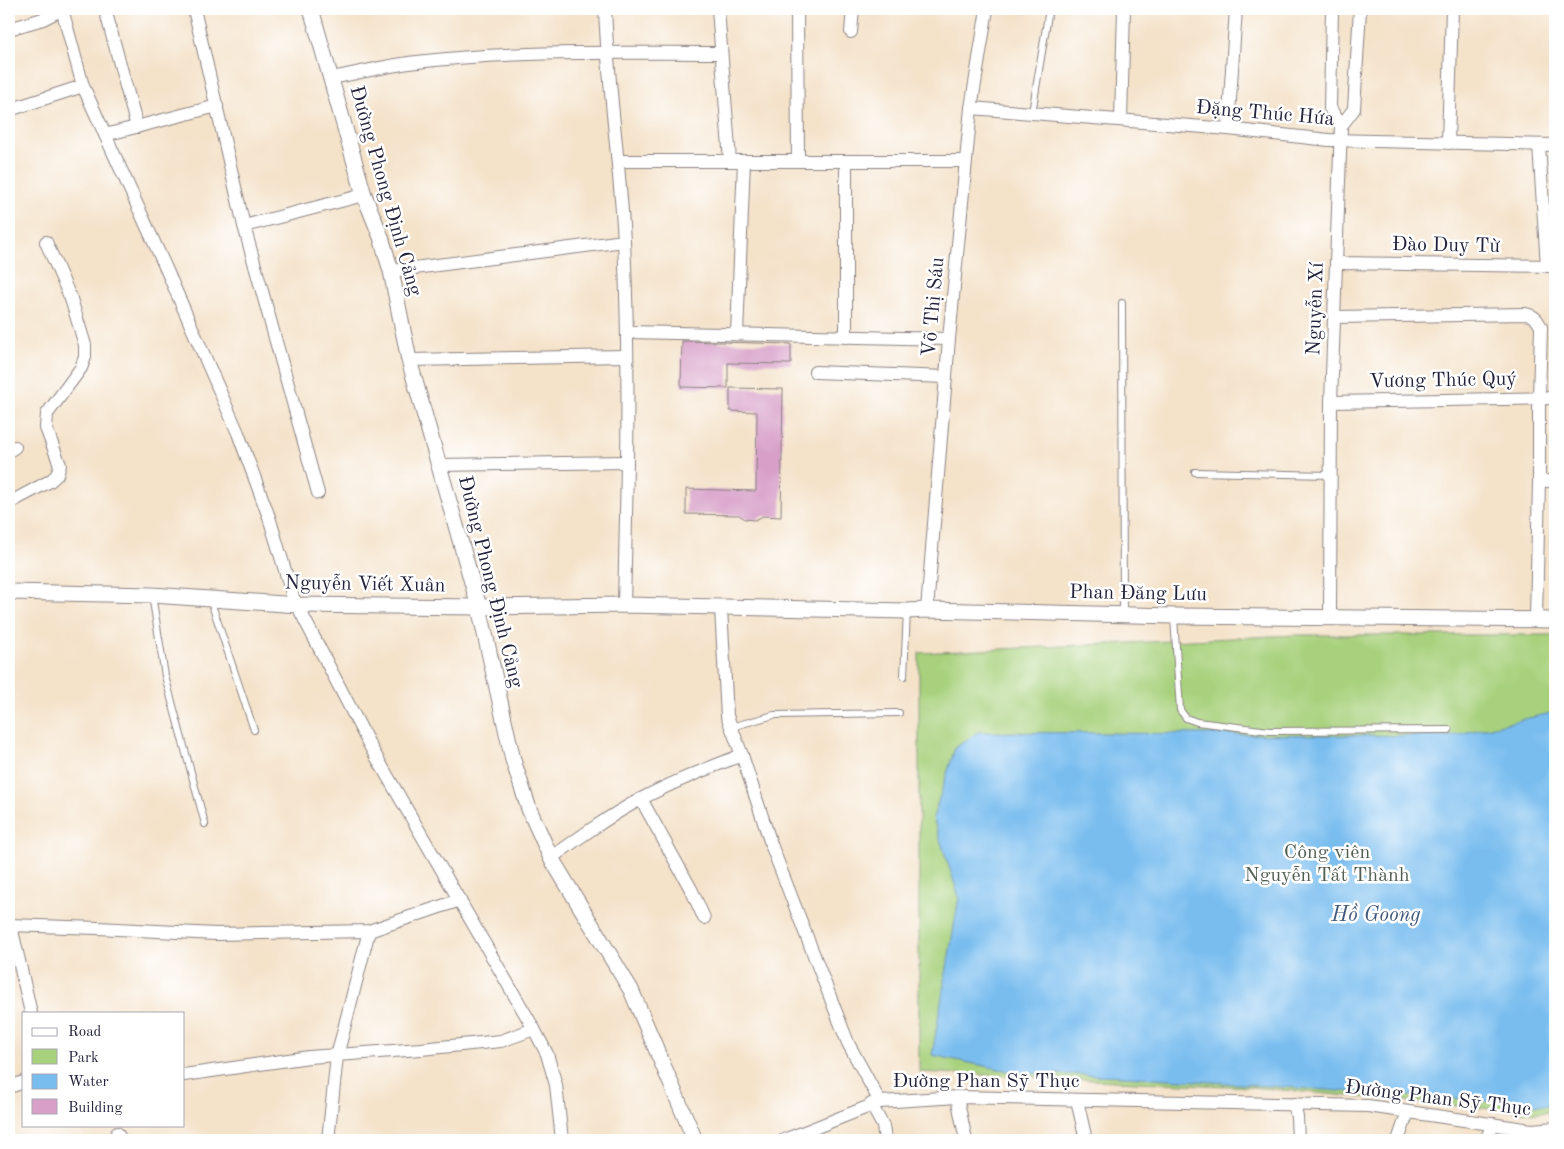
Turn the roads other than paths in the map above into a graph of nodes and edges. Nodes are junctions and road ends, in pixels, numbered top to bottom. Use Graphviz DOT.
graph roads {
  1 [pos="62,9"];
  2 [pos="105,9"];
  3 [pos="194,9"];
  4 [pos="311,9"];
  5 [pos="605,9"];
  6 [pos="718,9"];
  7 [pos="798,9"];
  8 [pos="853,9"];
  9 [pos="987,9"];
  10 [pos="1049,9"];
  11 [pos="1124,9"];
  12 [pos="1236,9"];
  13 [pos="1332,9"];
  14 [pos="1360,9"];
  15 [pos="1452,9"];
  16 [pos="9,28"];
  17 [pos="851,32"];
  18 [pos="607,52"];
  19 [pos="721,52"];
  20 [pos="331,78"];
  21 [pos="83,86"];
  22 [pos="217,106"];
  23 [pos="971,108"];
  24 [pos="9,110"];
  25 [pos="1032,113"];
  26 [pos="1121,120"];
  27 [pos="1341,126"];
  28 [pos="137,127"];
  29 [pos="1228,128"];
  30 [pos="105,135"];
  31 [pos="1341,140"];
  32 [pos="1448,143"];
  33 [pos="1539,145"];
  34 [pos="1555,145"];
  35 [pos="618,161"];
  36 [pos="730,161"];
  37 [pos="744,161"];
  38 [pos="798,161"];
  39 [pos="846,161"];
  40 [pos="966,161"];
  41 [pos="364,195"];
  42 [pos="244,226"];
  43 [pos="624,241"];
  44 [pos="46,242"];
  45 [pos="1336,263"];
  46 [pos="1551,266"];
  47 [pos="391,271"];
  48 [pos="1122,303"];
  49 [pos="1334,318"];
  50 [pos="628,332"];
  51 [pos="737,334"];
  52 [pos="846,337"];
  53 [pos="950,339"];
  54 [pos="626,356"];
  55 [pos="409,360"];
  56 [pos="815,372"];
  57 [pos="946,376"];
  58 [pos="1539,398"];
  59 [pos="1555,398"];
  60 [pos="1332,402"];
  61 [pos="627,462"];
  62 [pos="440,465"];
  63 [pos="1195,472"];
  64 [pos="1330,474"];
  65 [pos="1539,481"];
  66 [pos="1555,481"];
  67 [pos="318,493"];
  68 [pos="9,503"];
  69 [pos="11,589"];
  70 [pos="152,595"];
  71 [pos="210,599"];
  72 [pos="298,605"];
  73 [pos="624,605"];
  74 [pos="479,607"];
  75 [pos="721,608"];
  76 [pos="927,610"];
  77 [pos="907,611"];
  78 [pos="1124,615"];
  79 [pos="1174,616"];
  80 [pos="1330,616"];
  81 [pos="1536,620"];
  82 [pos="1555,620"];
  83 [pos="904,676"];
  84 [pos="899,714"];
  85 [pos="731,727"];
  86 [pos="254,730"];
  87 [pos="1449,730"];
  88 [pos="742,755"];
  89 [pos="641,799"];
  90 [pos="205,824"];
  91 [pos="551,858"];
  92 [pos="460,900"];
  93 [pos="704,918"];
  94 [pos="10,926"];
  95 [pos="369,931"];
  96 [pos="31,1012"];
  97 [pos="534,1029"];
  98 [pos="337,1056"];
  99 [pos="185,1075"];
  100 [pos="22,1083"];
  101 [pos="9,1087"];
  102 [pos="957,1097"];
  103 [pos="1077,1100"];
  104 [pos="876,1103"];
  105 [pos="1294,1104"];
  106 [pos="1408,1112"];
  107 [pos="1493,1124"];
  108 [pos="1555,1128"];
  109 [pos="328,1140"];
  110 [pos="562,1140"];
  111 [pos="695,1140"];
  112 [pos="784,1140"];
  113 [pos="885,1140"];
  114 [pos="966,1140"];
  115 [pos="1086,1140"];
  116 [pos="1298,1140"];
  117 [pos="1398,1140"];
  118 [pos="1486,1140"];
  1 -- 16 [label="street"];
  1 -- 21 [label="street"];
  2 -- 28 [label="street"];
  3 -- 22 [label="street"];
  4 -- 20 [label="street, Đường Phong Định Cảng"];
  5 -- 18 [label="street"];
  6 -- 19 [label="street"];
  7 -- 38 [label="street"];
  8 -- 17 [label="street"];
  9 -- 23 [label="street, Võ Thị Sáu"];
  10 -- 25 [label="lane"];
  11 -- 26 [label="street"];
  12 -- 29 [label="street"];
  13 -- 27 [label="street"];
  14 -- 27 [label="street"];
  15 -- 32 [label="street"];
  18 -- 19 [label="street"];
  18 -- 20 [label="street"];
  18 -- 35 [label="street"];
  19 -- 36 [label="street"];
  20 -- 41 [label="street, Đường Phong Định Cảng"];
  21 -- 24 [label="street"];
  21 -- 30 [label="street"];
  22 -- 28 [label="street"];
  22 -- 42 [label="street"];
  23 -- 25 [label="street, Đặng Thúc Hứa"];
  23 -- 40 [label="street, Võ Thị Sáu"];
  25 -- 26 [label="street, Đặng Thúc Hứa"];
  26 -- 29 [label="street, Đặng Thúc Hứa"];
  27 -- 31 [label="street, Nguyễn Xí"];
  28 -- 30 [label="street"];
  29 -- 31 [label="street, Đặng Thúc Hứa"];
  30 -- 72 [label="street"];
  31 -- 32 [label="street, Đặng Thúc Hứa"];
  31 -- 45 [label="street, Nguyễn Xí"];
  32 -- 33 [label="street, Đặng Thúc Hứa"];
  33 -- 34 [label="street, Đặng Thúc Hứa"];
  33 -- 46 [label="street"];
  35 -- 36 [label="street"];
  35 -- 43 [label="street"];
  36 -- 37 [label="street"];
  37 -- 38 [label="street"];
  37 -- 51 [label="street"];
  38 -- 39 [label="street"];
  39 -- 40 [label="street"];
  39 -- 52 [label="street"];
  40 -- 53 [label="street, Võ Thị Sáu"];
  41 -- 42 [label="street"];
  41 -- 47 [label="street, Đường Phong Định Cảng"];
  42 -- 67 [label="street"];
  43 -- 47 [label="street"];
  43 -- 50 [label="street"];
  44 -- 68 [label="street"];
  45 -- 46 [label="street, Đào Duy Từ"];
  45 -- 49 [label="street, Nguyễn Xí"];
  47 -- 55 [label="street, Đường Phong Định Cảng"];
  48 -- 78 [label="lane"];
  49 -- 58 [label="street"];
  49 -- 60 [label="street, Nguyễn Xí"];
  50 -- 51 [label="street"];
  50 -- 54 [label="street"];
  51 -- 52 [label="street"];
  52 -- 53 [label="street"];
  53 -- 57 [label="street, Võ Thị Sáu"];
  54 -- 55 [label="street"];
  54 -- 61 [label="street"];
  55 -- 62 [label="street, Đường Phong Định Cảng"];
  56 -- 57 [label="street"];
  57 -- 76 [label="street, Võ Thị Sáu"];
  58 -- 59 [label="street, Vương Thúc Quý"];
  58 -- 60 [label="street, Vương Thúc Quý"];
  58 -- 65 [label="street"];
  60 -- 64 [label="street, Nguyễn Xí"];
  61 -- 62 [label="street"];
  61 -- 73 [label="street"];
  62 -- 74 [label="street, Đường Phong Định Cảng"];
  63 -- 64 [label="lane"];
  64 -- 80 [label="street, Nguyễn Xí"];
  65 -- 66 [label="street"];
  65 -- 81 [label="street"];
  69 -- 70 [label="street, Nguyễn Viết Xuân"];
  70 -- 71 [label="street, Nguyễn Viết Xuân"];
  70 -- 90 [label="lane"];
  71 -- 72 [label="street, Nguyễn Viết Xuân"];
  71 -- 86 [label="lane"];
  72 -- 74 [label="street, Nguyễn Viết Xuân"];
  72 -- 92 [label="street"];
  73 -- 74 [label="street, Nguyễn Viết Xuân"];
  73 -- 75 [label="street, Nguyễn Viết Xuân"];
  74 -- 91 [label="street, Đường Phong Định Cảng"];
  75 -- 77 [label="street, Phan Đăng Lưu"];
  75 -- 85 [label="street, Đường Phan Sỹ Thục"];
  76 -- 77 [label="street, Phan Đăng Lưu"];
  76 -- 78 [label="street, Phan Đăng Lưu"];
  77 -- 83 [label="lane"];
  78 -- 79 [label="street, Phan Đăng Lưu"];
  79 -- 80 [label="street, Phan Đăng Lưu"];
  79 -- 87 [label="lane"];
  80 -- 81 [label="street, Phan Đăng Lưu"];
  81 -- 82 [label="street, Phan Đăng Lưu"];
  84 -- 85 [label="lane"];
  85 -- 88 [label="street, Đường Phan Sỹ Thục"];
  88 -- 89 [label="street"];
  88 -- 104 [label="street, Đường Phan Sỹ Thục"];
  89 -- 91 [label="street"];
  89 -- 93 [label="street"];
  91 -- 111 [label="street, Đường Phong Định Cảng"];
  92 -- 95 [label="street"];
  92 -- 97 [label="street"];
  94 -- 95 [label="street"];
  94 -- 96 [label="street"];
  95 -- 98 [label="street"];
  97 -- 98 [label="street"];
  97 -- 110 [label="street"];
  98 -- 99 [label="street"];
  98 -- 109 [label="street"];
  100 -- 101 [label="street"];
  102 -- 103 [label="street, Đường Phan Sỹ Thục"];
  102 -- 104 [label="street, Đường Phan Sỹ Thục"];
  102 -- 114 [label="street"];
  103 -- 105 [label="street, Đường Phan Sỹ Thục"];
  103 -- 115 [label="street"];
  104 -- 112 [label="street"];
  104 -- 113 [label="street"];
  105 -- 106 [label="street, Đường Phan Sỹ Thục"];
  105 -- 116 [label="street"];
  106 -- 107 [label="street, Đường Phan Sỹ Thục"];
  106 -- 117 [label="street"];
  107 -- 108 [label="street, Đường Phan Sỹ Thục"];
  107 -- 118 [label="street"];
}
